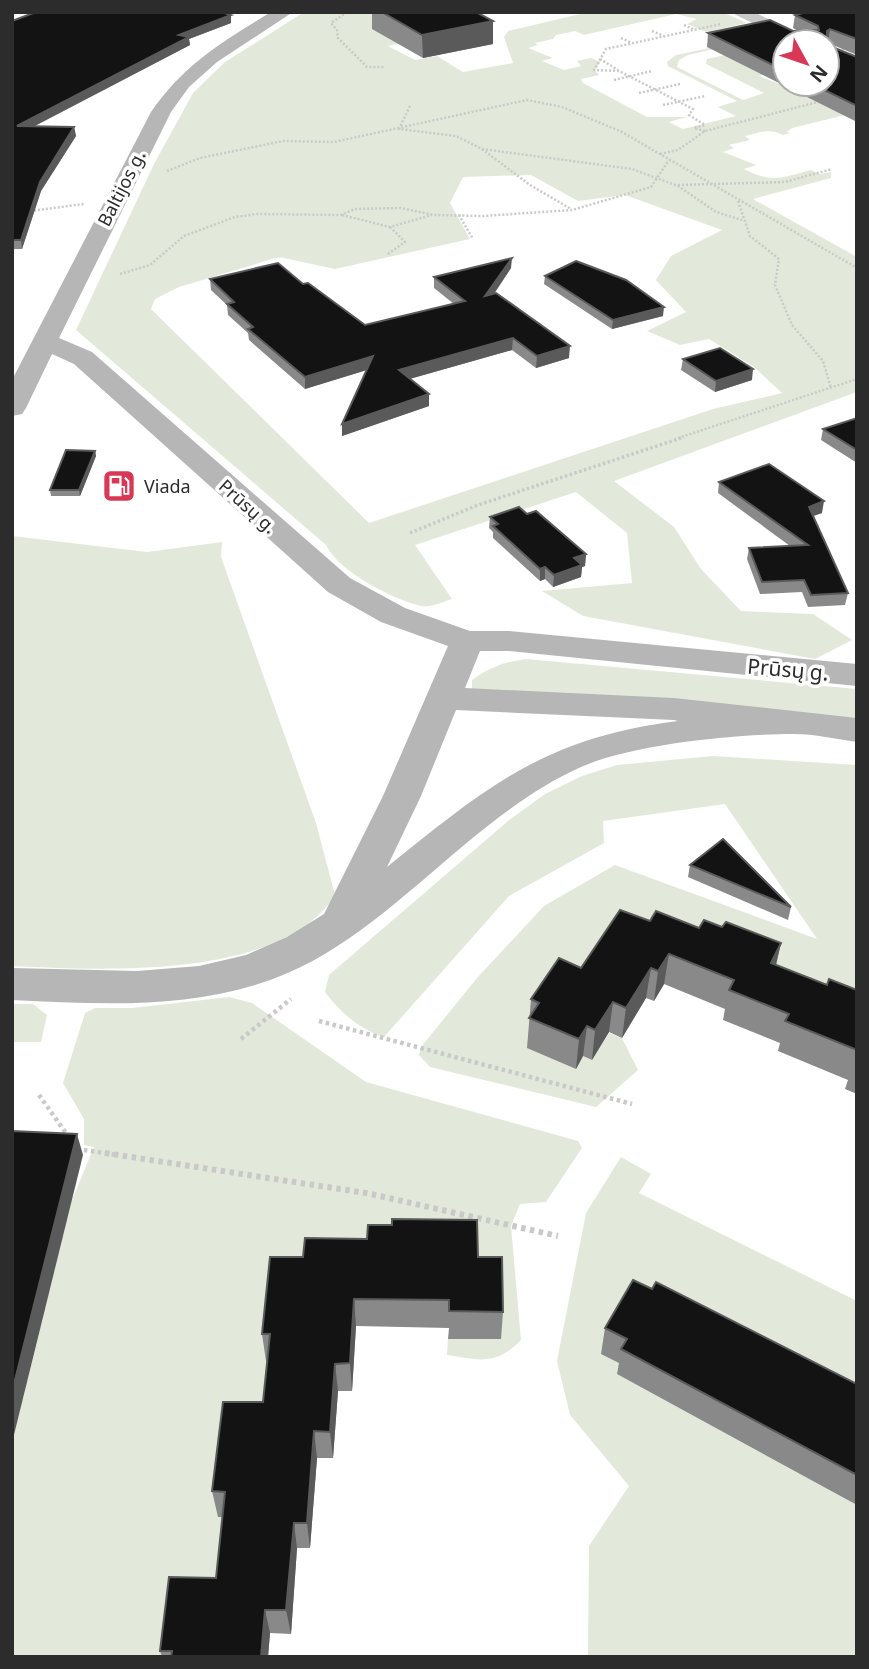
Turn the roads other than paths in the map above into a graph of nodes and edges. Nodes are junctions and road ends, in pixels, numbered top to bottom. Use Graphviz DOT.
graph roads {
  1 [pos="284,12"];
  2 [pos="733,18"];
  3 [pos="771,30"];
  4 [pos="46,342"];
  5 [pos="12,408"];
  6 [pos="467,642"];
  7 [pos="857,675"];
  8 [pos="443,698"];
  9 [pos="792,723"];
  10 [pos="857,730"];
  11 [pos="340,923"];
  12 [pos="12,984"];
  1 -- 4 [label="street, Baltijos g."];
  2 -- 3 [label="street"];
  4 -- 5 [label="street, Baltijos g."];
  4 -- 6 [label="street, Prūsų g."];
  6 -- 7 [label="street, Prūsų g."];
  6 -- 8 [label="street"];
  8 -- 9 [label="street"];
  8 -- 11 [label="street"];
  9 -- 10 [label="street"];
  9 -- 11 [label="street"];
  11 -- 12 [label="street"];
}
